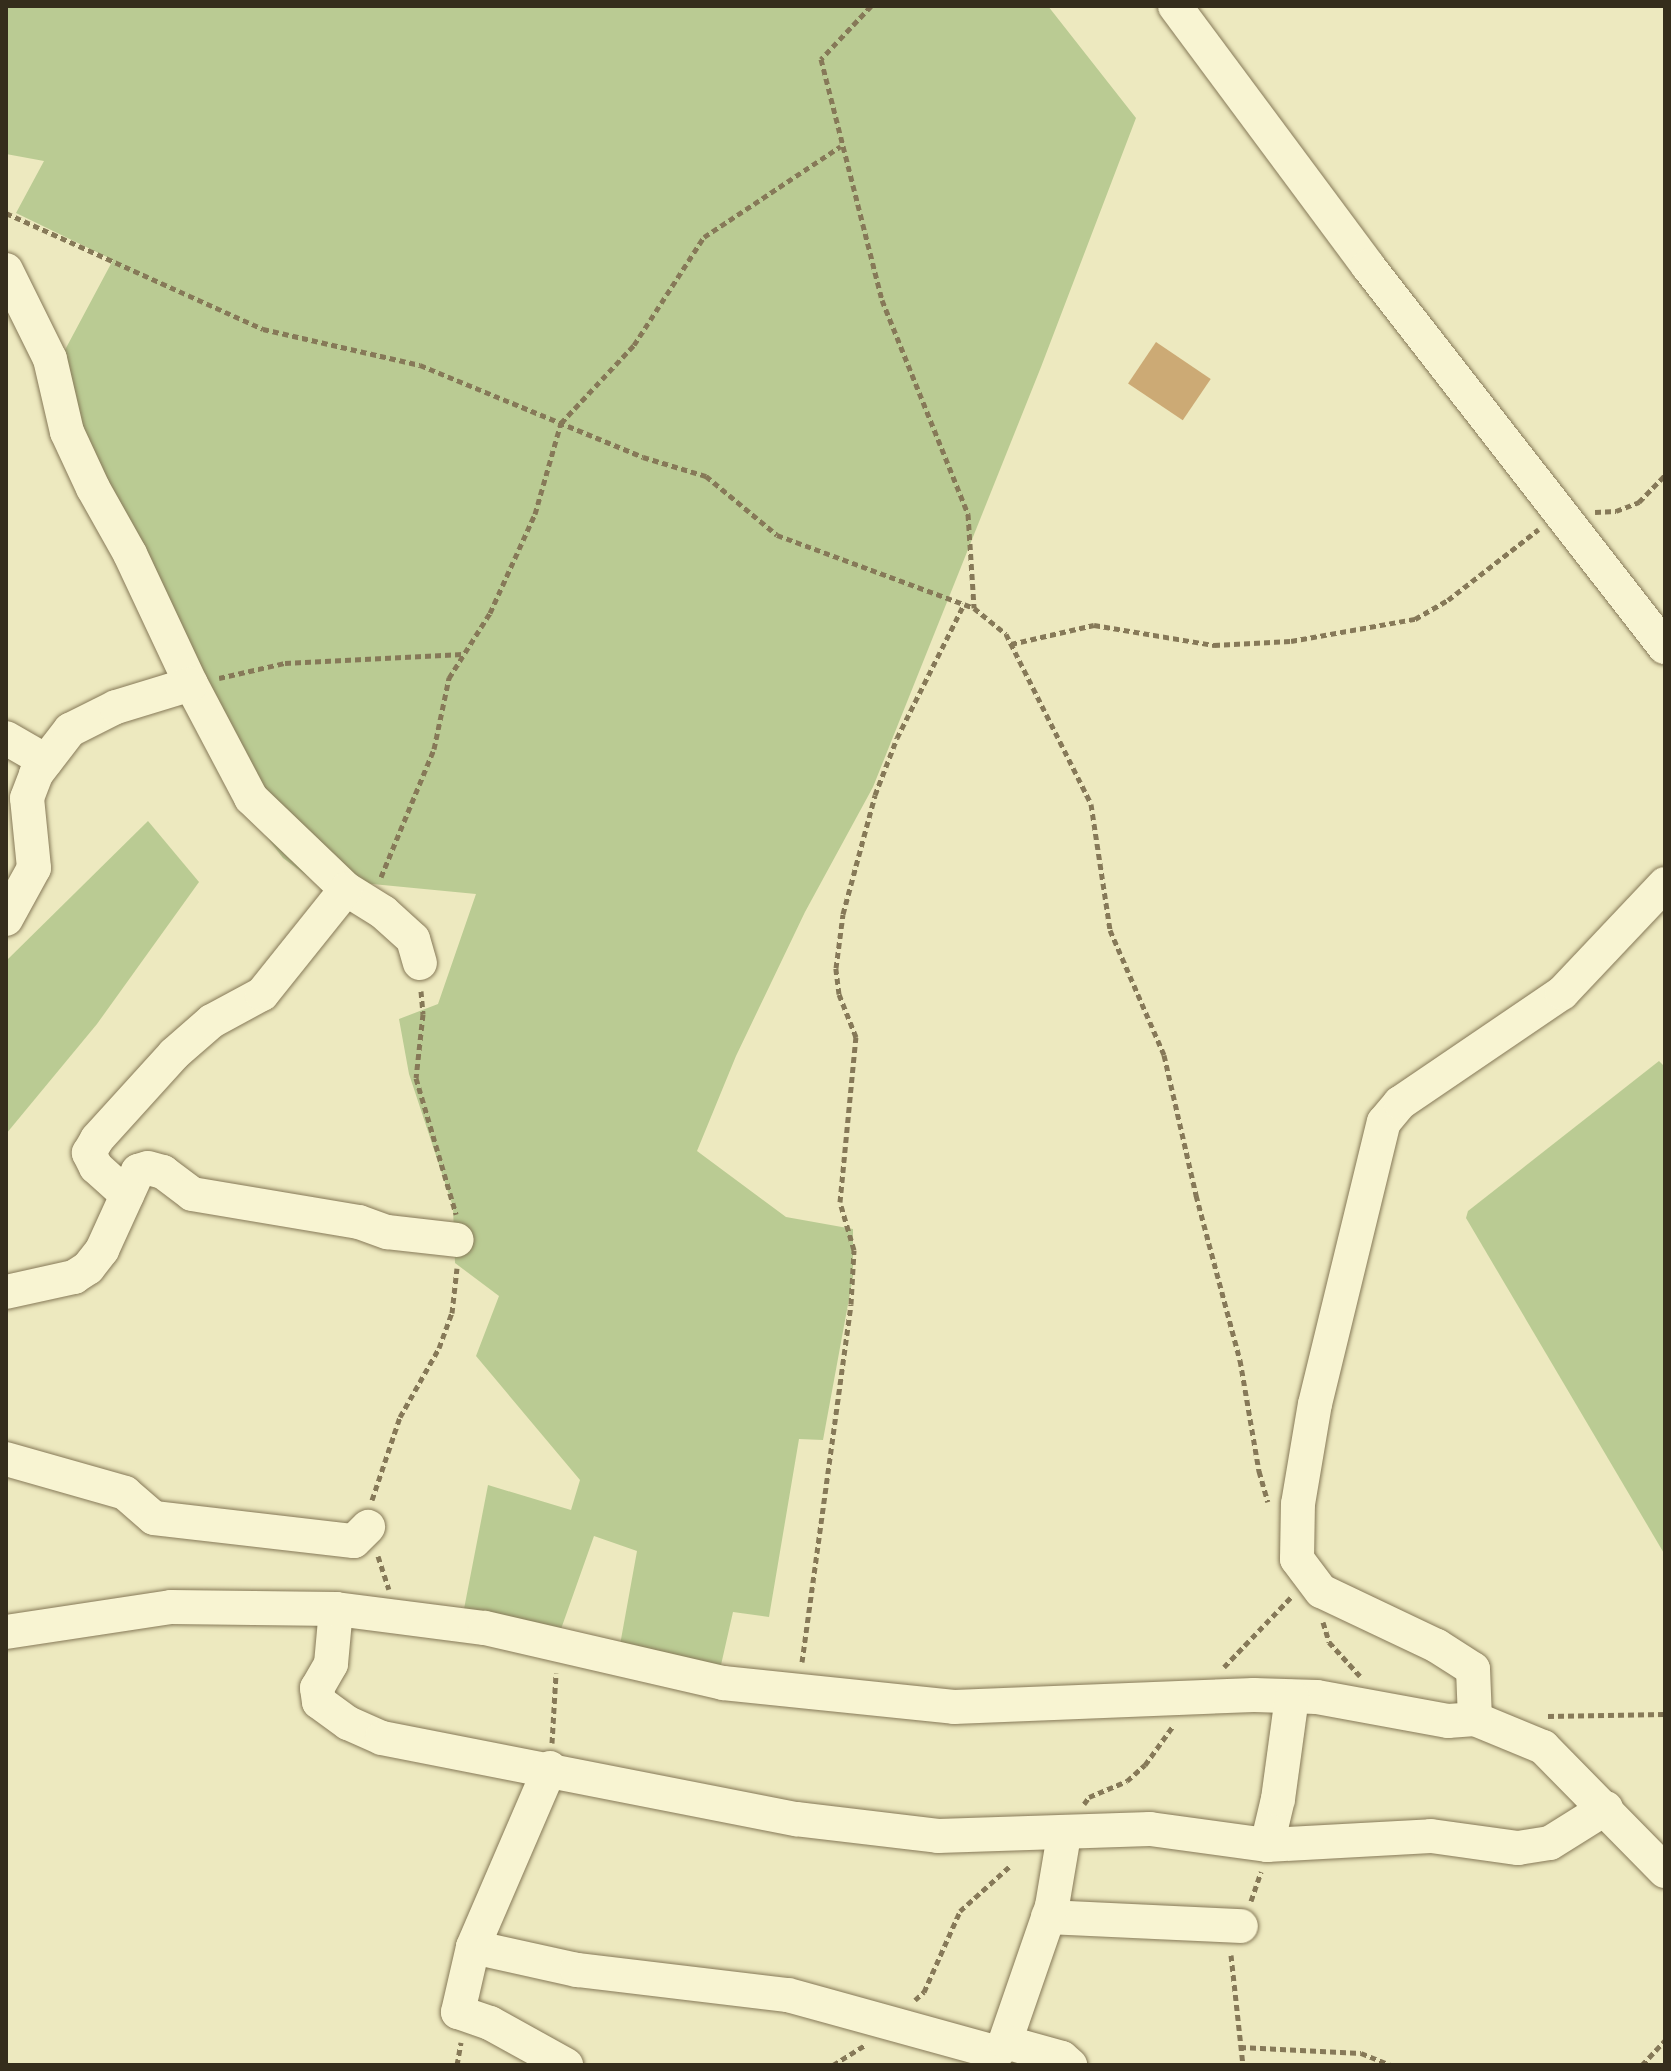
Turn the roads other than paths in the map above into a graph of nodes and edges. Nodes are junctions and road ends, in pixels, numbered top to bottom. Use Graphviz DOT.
graph roads {
  1 [pos="1175,6"];
  2 [pos="6,270"];
  3 [pos="1665,647"];
  4 [pos="191,684"];
  5 [pos="6,738"];
  6 [pos="46,761"];
  7 [pos="1665,884"];
  8 [pos="358,896"];
  9 [pos="6,919"];
  10 [pos="420,963"];
  11 [pos="127,1195"];
  12 [pos="457,1240"];
  13 [pos="6,1292"];
  14 [pos="6,1459"];
  15 [pos="368,1527"];
  16 [pos="336,1609"];
  17 [pos="6,1632"];
  18 [pos="1292,1697"];
  19 [pos="1475,1719"];
  20 [pos="550,1768"];
  21 [pos="1606,1808"];
  22 [pos="1064,1835"];
  23 [pos="1267,1845"];
  24 [pos="1665,1871"];
  25 [pos="1048,1917"];
  26 [pos="1241,1926"];
  27 [pos="473,1947"];
  28 [pos="1005,2042"];
  29 [pos="566,2065"];
  30 [pos="1070,2065"];
  1 -- 3 [label="street"];
  2 -- 4 [label="street"];
  4 -- 6 [label="street"];
  4 -- 8 [label="street"];
  5 -- 6 [label="street"];
  6 -- 9 [label="street"];
  7 -- 19 [label="street"];
  8 -- 10 [label="street"];
  8 -- 11 [label="street"];
  11 -- 12 [label="street"];
  11 -- 13 [label="street"];
  14 -- 15 [label="street"];
  16 -- 17 [label="street"];
  16 -- 18 [label="street"];
  16 -- 20 [label="street"];
  18 -- 19 [label="street"];
  18 -- 23 [label="street"];
  19 -- 21 [label="street"];
  20 -- 22 [label="street"];
  20 -- 27 [label="street"];
  21 -- 23 [label="street"];
  21 -- 24 [label="street"];
  22 -- 23 [label="street"];
  22 -- 25 [label="street"];
  25 -- 26 [label="street"];
  25 -- 28 [label="street"];
  27 -- 28 [label="street"];
  27 -- 29 [label="street"];
  28 -- 30 [label="street"];
}
